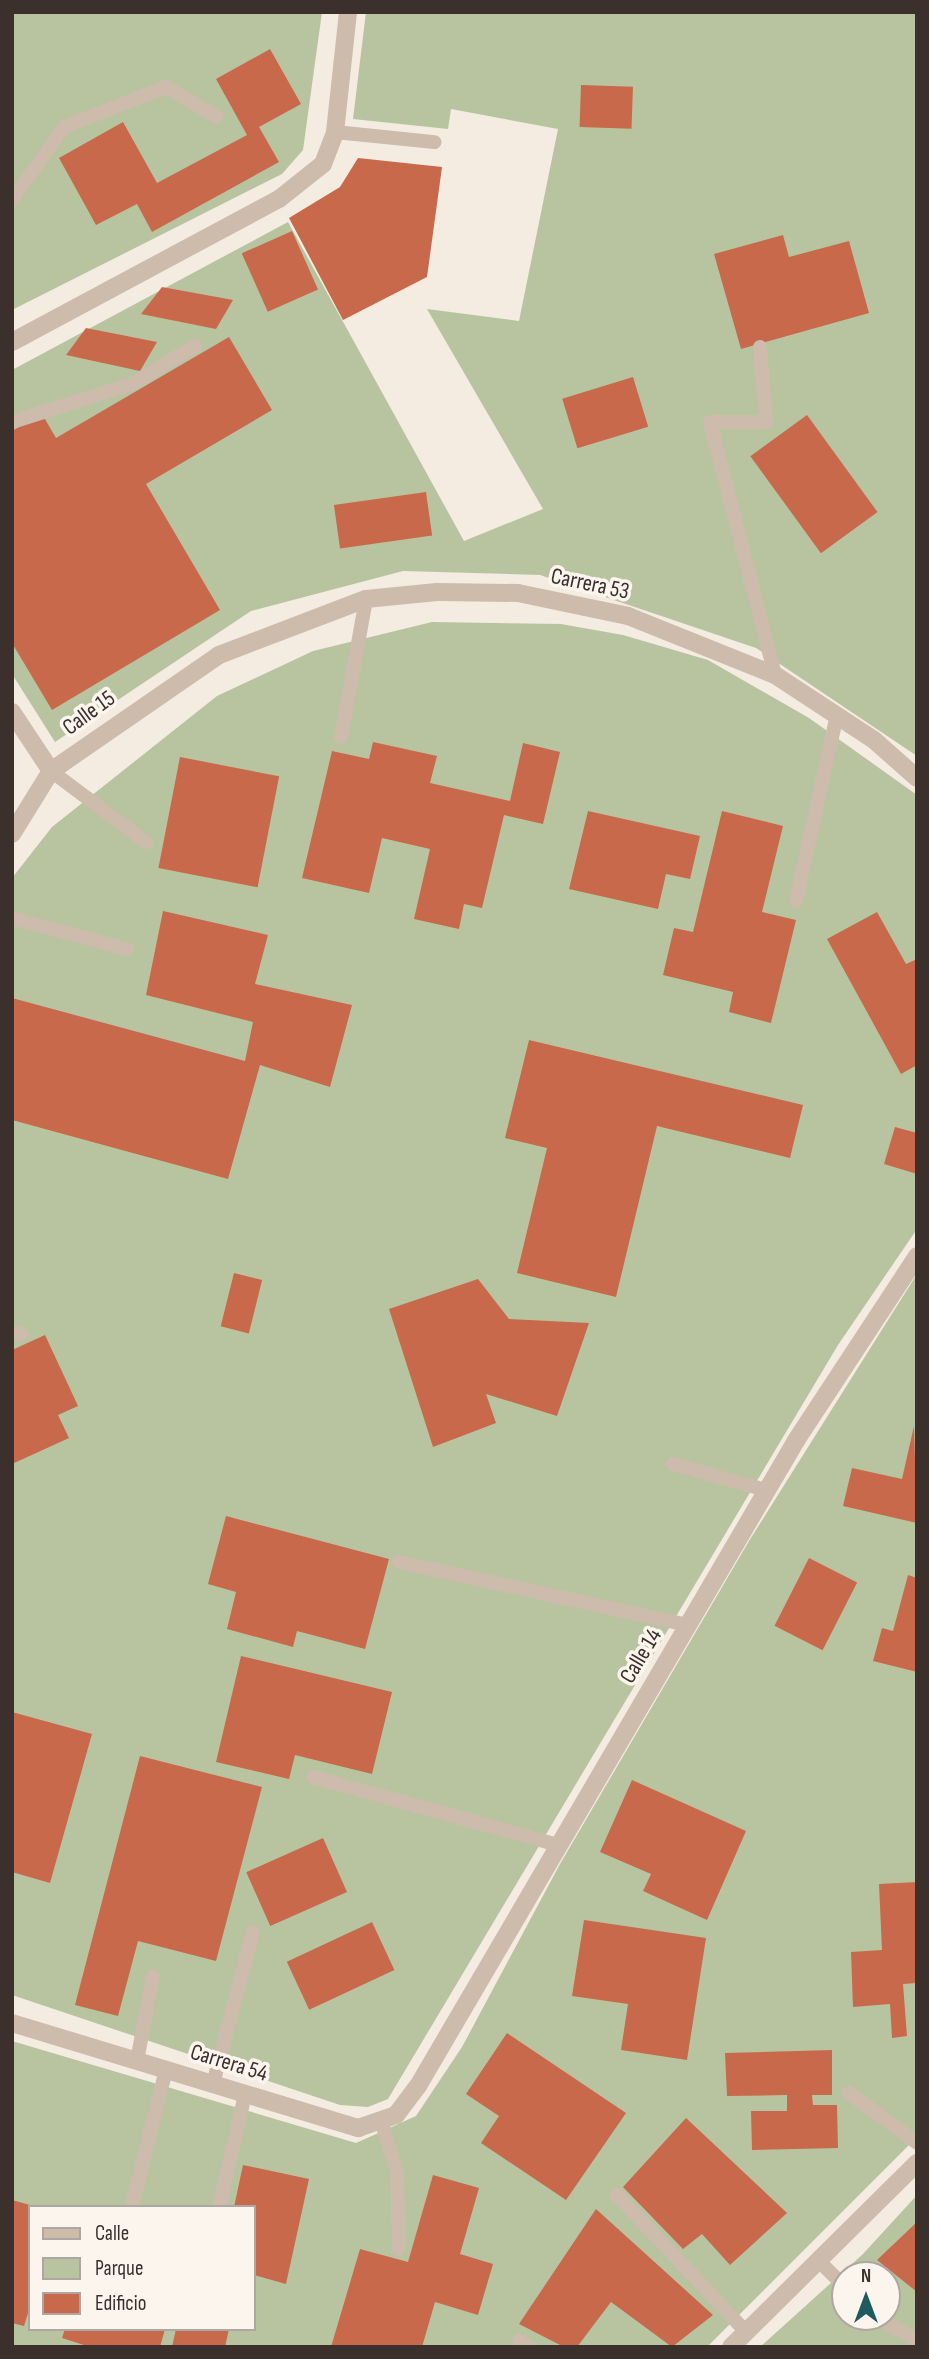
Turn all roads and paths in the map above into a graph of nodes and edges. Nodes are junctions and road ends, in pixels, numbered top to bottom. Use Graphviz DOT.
graph roads {
  1 [pos="348,12"];
  2 [pos="217,117"];
  3 [pos="335,132"];
  4 [pos="434,142"];
  5 [pos="12,200"];
  6 [pos="12,342"];
  7 [pos="195,346"];
  8 [pos="760,347"];
  9 [pos="12,422"];
  10 [pos="366,599"];
  11 [pos="219,655"];
  12 [pos="775,675"];
  13 [pos="12,712"];
  14 [pos="837,714"];
  15 [pos="341,737"];
  16 [pos="51,771"];
  17 [pos="917,778"];
  18 [pos="12,834"];
  19 [pos="146,842"];
  20 [pos="796,901"];
  21 [pos="12,918"];
  22 [pos="127,949"];
  23 [pos="917,1256"];
  24 [pos="673,1464"];
  25 [pos="766,1490"];
  26 [pos="398,1562"];
  27 [pos="688,1625"];
  28 [pos="313,1777"];
  29 [pos="559,1845"];
  30 [pos="253,1932"];
  31 [pos="153,1976"];
  32 [pos="12,2024"];
  33 [pos="137,2061"];
  34 [pos="166,2070"];
  35 [pos="213,2084"];
  36 [pos="418,2086"];
  37 [pos="849,2093"];
  38 [pos="245,2094"];
  39 [pos="381,2120"];
  40 [pos="917,2143"];
  41 [pos="917,2163"];
  42 [pos="617,2195"];
  43 [pos="133,2202"];
  44 [pos="219,2205"];
  45 [pos="399,2249"];
  46 [pos="818,2260"];
  47 [pos="831,2273"];
  48 [pos="901,2331"];
  49 [pos="746,2332"];
  50 [pos="917,2340"];
  51 [pos="731,2347"];
  1 -- 3 [label="street"];
  2 -- 5 [label="lane"];
  3 -- 4 [label="lane"];
  3 -- 6 [label="street"];
  7 -- 9 [label="lane"];
  8 -- 12 [label="lane"];
  10 -- 11 [label="street, Carrera 53"];
  10 -- 12 [label="street, Carrera 53"];
  10 -- 15 [label="lane"];
  11 -- 16 [label="street, Calle 15"];
  12 -- 14 [label="street, Carrera 53"];
  13 -- 16 [label="street"];
  14 -- 17 [label="street, Carrera 53"];
  14 -- 20 [label="lane"];
  16 -- 18 [label="street, Calle 15"];
  16 -- 19 [label="lane"];
  21 -- 22 [label="lane"];
  23 -- 25 [label="street, Calle 14"];
  24 -- 25 [label="lane"];
  25 -- 27 [label="street, Calle 14"];
  26 -- 27 [label="lane"];
  27 -- 29 [label="street, Calle 14"];
  28 -- 29 [label="lane"];
  29 -- 36 [label="street, Calle 14"];
  30 -- 35 [label="lane"];
  31 -- 33 [label="lane"];
  32 -- 33 [label="street, Carrera 54"];
  33 -- 34 [label="street, Carrera 54"];
  34 -- 35 [label="street, Carrera 54"];
  34 -- 43 [label="lane"];
  35 -- 38 [label="street, Carrera 54"];
  36 -- 39 [label="street, Carrera 54"];
  37 -- 40 [label="lane"];
  38 -- 39 [label="street, Carrera 54"];
  38 -- 44 [label="lane"];
  39 -- 45 [label="lane"];
  41 -- 46 [label="street"];
  42 -- 49 [label="lane"];
  46 -- 47 [label="lane"];
  46 -- 49 [label="street"];
  48 -- 50 [label="lane"];
  49 -- 51 [label="street"];
}
